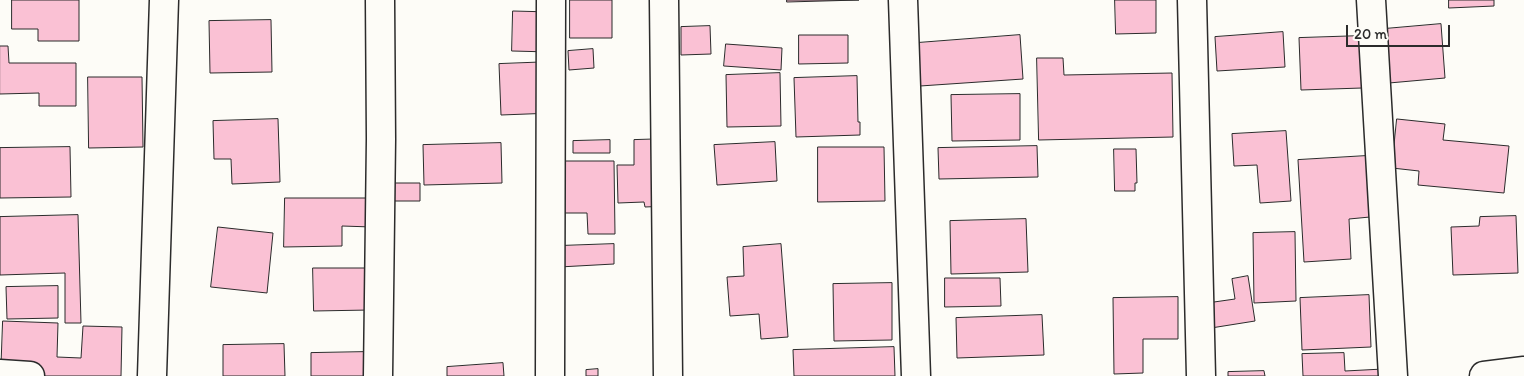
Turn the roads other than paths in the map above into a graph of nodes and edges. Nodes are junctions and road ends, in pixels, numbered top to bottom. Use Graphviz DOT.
graph roads {
  1 [pos="164,0"];
  2 [pos="380,0"];
  3 [pos="551,0"];
  4 [pos="664,0"];
  5 [pos="903,0"];
  6 [pos="1192,0"];
  7 [pos="1371,0"];
  8 [pos="1524,371"];
  9 [pos="0,374"];
  10 [pos="30,376"];
  11 [pos="152,376"];
  12 [pos="378,376"];
  13 [pos="550,376"];
  14 [pos="668,376"];
  15 [pos="916,376"];
  16 [pos="1201,376"];
  17 [pos="1393,376"];
  18 [pos="1484,376"];
  1 -- 11 [label="street"];
  2 -- 12 [label="street"];
  3 -- 13 [label="street"];
  4 -- 14 [label="street"];
  5 -- 15 [label="street"];
  6 -- 16 [label="street"];
  7 -- 17 [label="street"];
  8 -- 18 [label="street"];
  9 -- 10 [label="street"];
}
